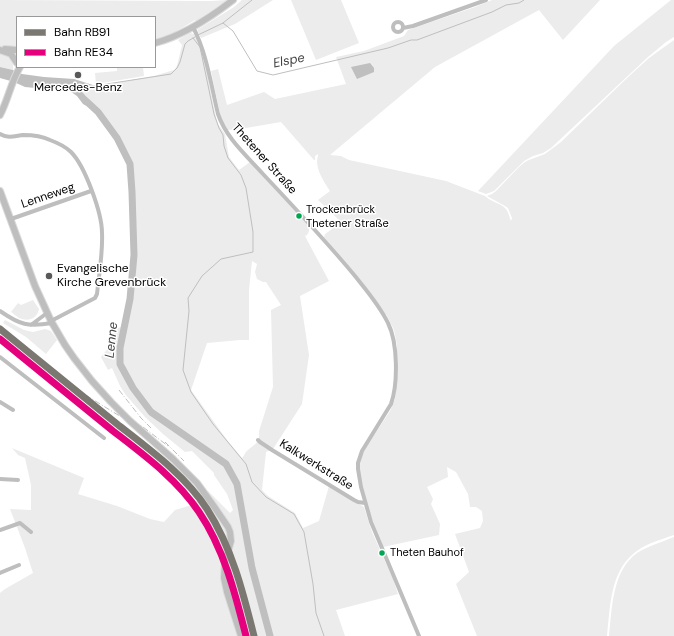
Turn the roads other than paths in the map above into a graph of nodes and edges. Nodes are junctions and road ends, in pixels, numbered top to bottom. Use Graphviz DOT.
graph roads {
  1 [pos="233,0"];
  2 [pos="486,0"];
  3 [pos="403,28"];
  4 [pos="194,29"];
  5 [pos="156,43"];
  6 [pos="0,49"];
  7 [pos="16,50"];
  8 [pos="15,60"];
  9 [pos="18,69"];
  10 [pos="0,115"];
  11 [pos="0,134"];
  12 [pos="0,191"];
  13 [pos="91,191"];
  14 [pos="11,219"];
  15 [pos="0,311"];
  16 [pos="47,313"];
  17 [pos="52,322"];
  18 [pos="31,325"];
  19 [pos="0,357"];
  20 [pos="0,402"];
  21 [pos="13,410"];
  22 [pos="104,438"];
  23 [pos="258,440"];
  24 [pos="0,479"];
  25 [pos="18,480"];
  26 [pos="365,503"];
  27 [pos="0,530"];
  28 [pos="31,532"];
  29 [pos="19,565"];
  30 [pos="0,573"];
  31 [pos="241,636"];
  32 [pos="419,636"];
  1 -- 4 [label="main road"];
  2 -- 3 [label="street"];
  4 -- 5 [label="main road"];
  4 -- 26 [label="street, Thetener Straße"];
  6 -- 7 [label="main road"];
  6 -- 8 [label="main road"];
  9 -- 10 [label="main road"];
  11 -- 13 [label="street"];
  12 -- 14 [label="main road"];
  13 -- 14 [label="street, Lenneweg"];
  13 -- 17 [label="street"];
  14 -- 16 [label="main road"];
  15 -- 18 [label="street"];
  16 -- 17 [label="main road"];
  16 -- 18 [label="street"];
  17 -- 18 [label="street"];
  17 -- 31 [label="main road"];
  19 -- 22 [label="street"];
  20 -- 21 [label="street"];
  23 -- 26 [label="street, Kalkwerkstraße"];
  24 -- 25 [label="street"];
  26 -- 32 [label="street, Thetener Straße"];
  27 -- 28 [label="street"];
  29 -- 30 [label="street"];
}
